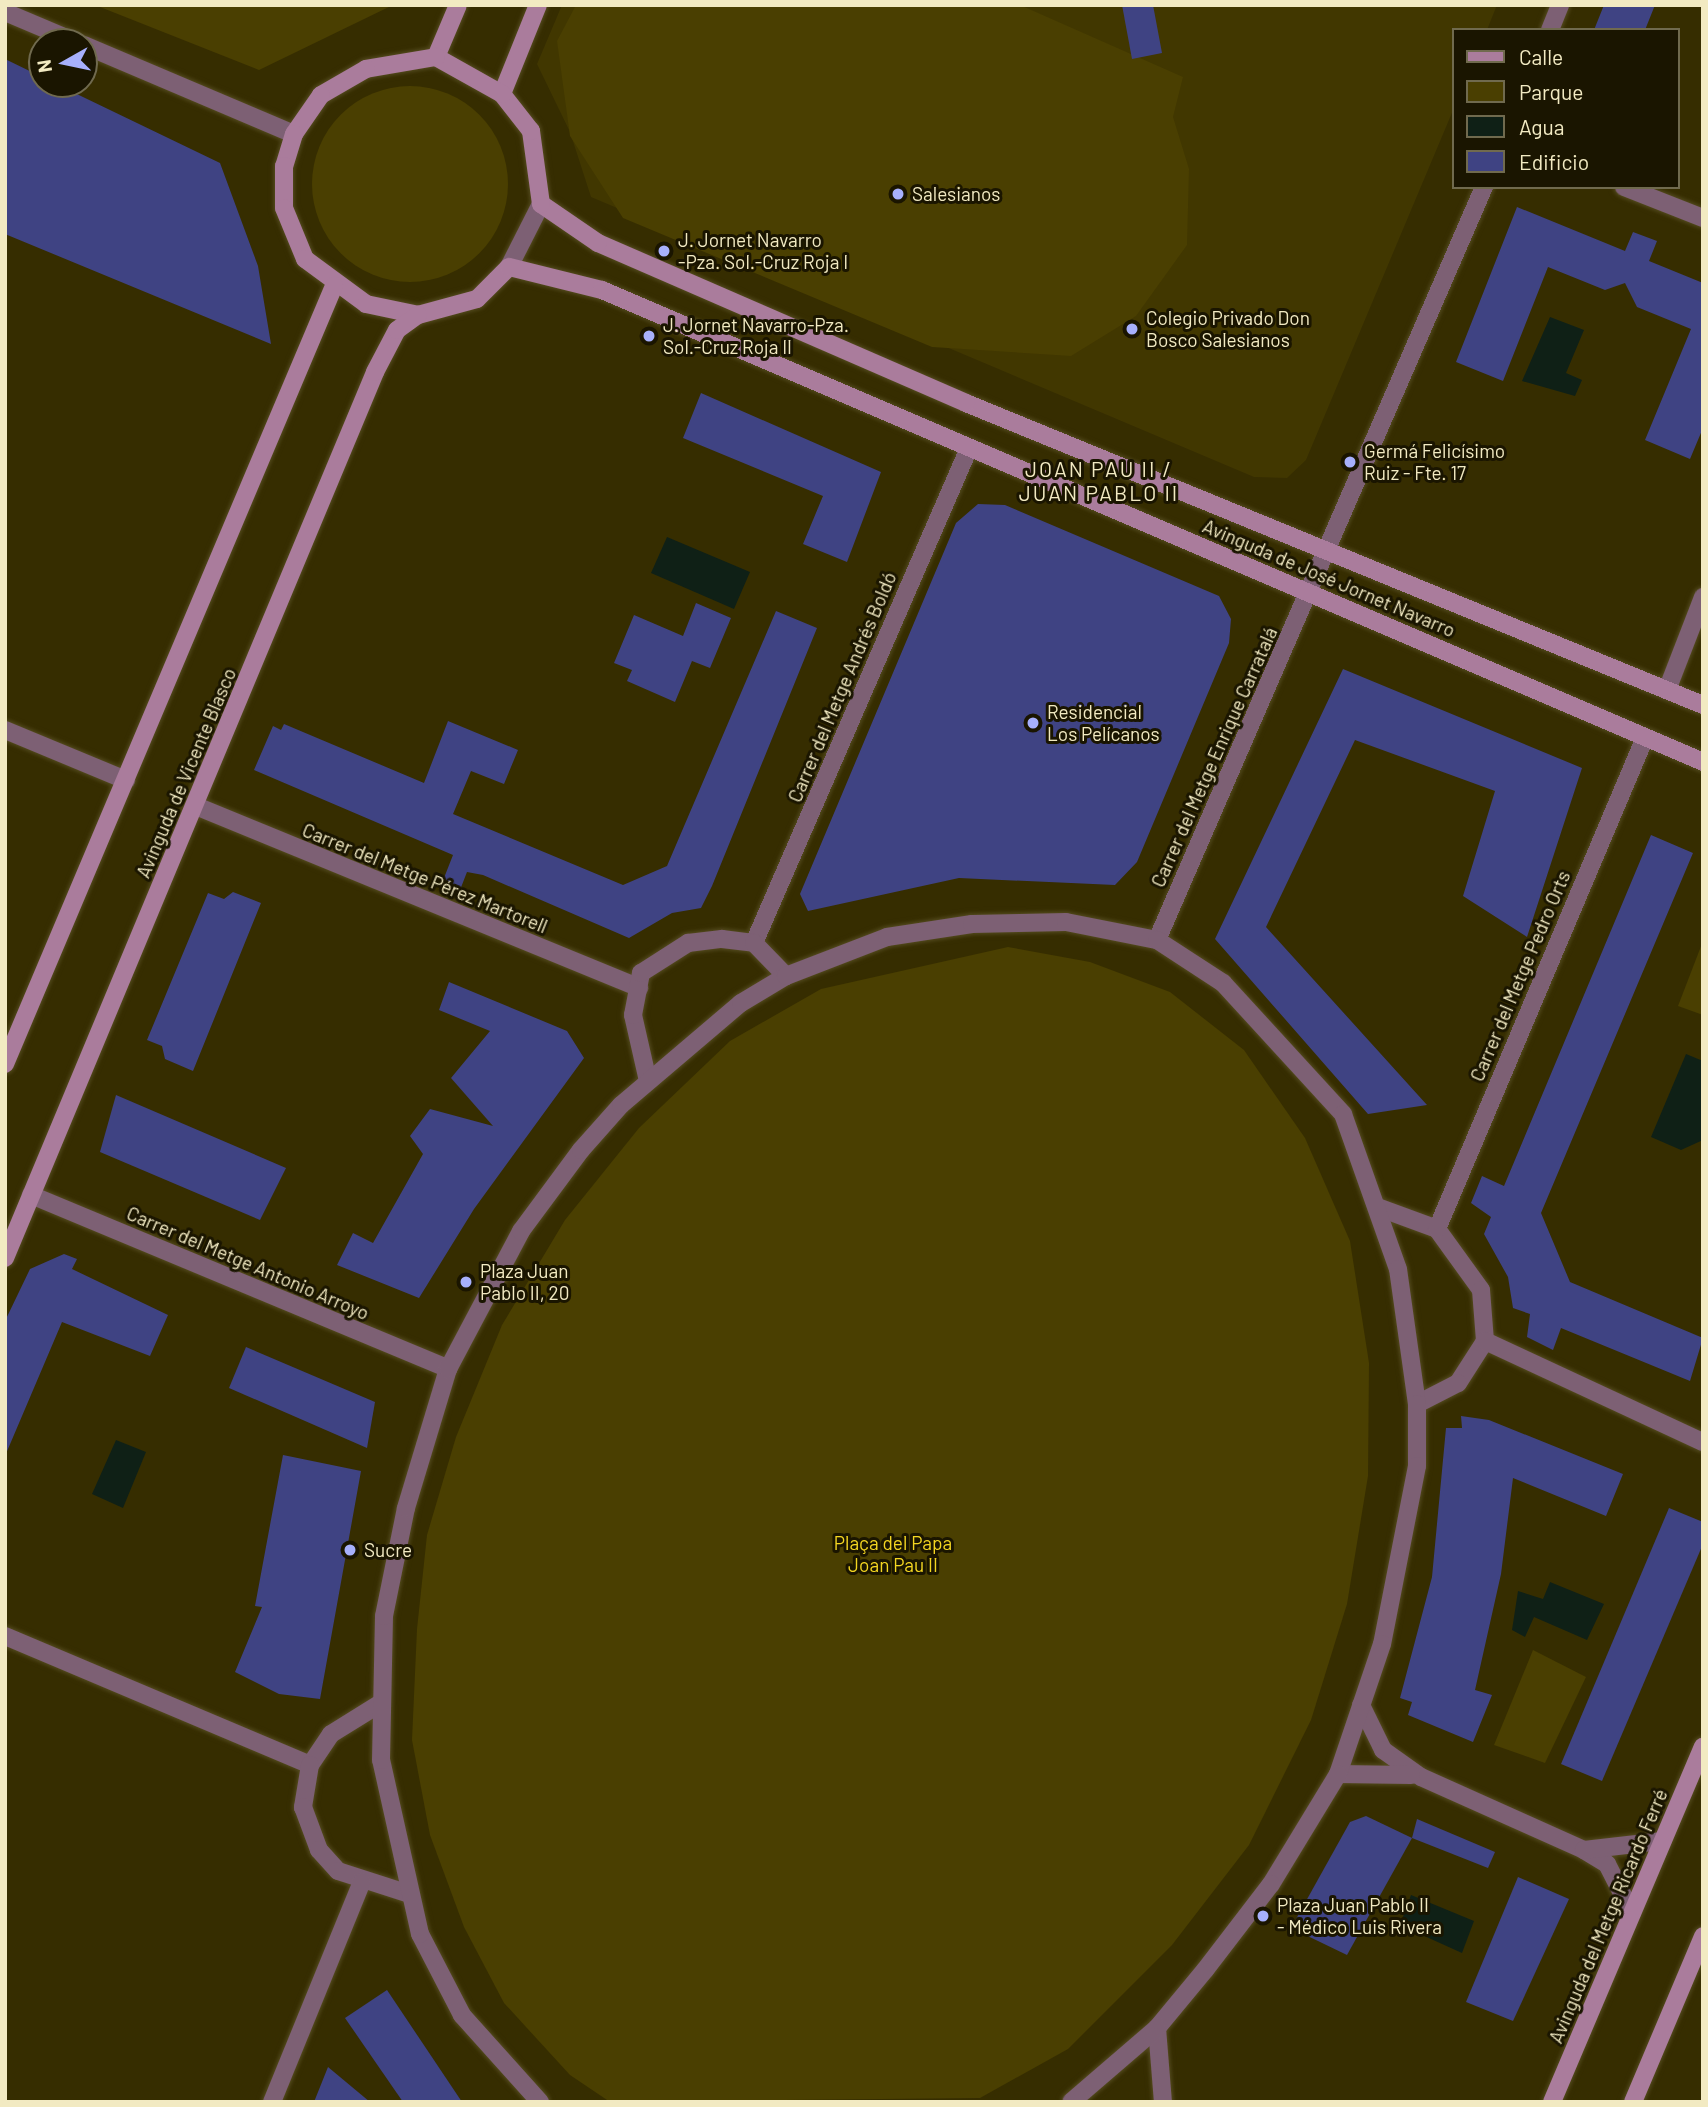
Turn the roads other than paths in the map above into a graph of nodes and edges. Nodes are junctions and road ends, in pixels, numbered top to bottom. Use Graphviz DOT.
graph roads {
  1 [pos="458,5"];
  2 [pos="538,5"];
  3 [pos="1560,5"];
  4 [pos="5,12"];
  5 [pos="43,28"];
  6 [pos="1551,28"];
  7 [pos="98,51"];
  8 [pos="436,57"];
  9 [pos="502,94"];
  10 [pos="295,134"];
  11 [pos="1483,189"];
  12 [pos="1629,189"];
  13 [pos="541,204"];
  14 [pos="1703,218"];
  15 [pos="509,267"];
  16 [pos="334,286"];
  17 [pos="418,315"];
  18 [pos="969,448"];
  19 [pos="1331,549"];
  20 [pos="1309,591"];
  21 [pos="1703,597"];
  22 [pos="1667,690"];
  23 [pos="1703,705"];
  24 [pos="5,730"];
  25 [pos="1644,740"];
  26 [pos="1703,762"];
  27 [pos="126,780"];
  28 [pos="196,806"];
  29 [pos="1157,940"];
  30 [pos="754,943"];
  31 [pos="786,976"];
  32 [pos="639,988"];
  33 [pos="5,1064"];
  34 [pos="648,1081"];
  35 [pos="31,1195"];
  36 [pos="1380,1208"];
  37 [pos="1437,1229"];
  38 [pos="5,1258"];
  39 [pos="1485,1341"];
  40 [pos="448,1369"];
  41 [pos="1417,1404"];
  42 [pos="1703,1443"];
  43 [pos="5,1636"];
  44 [pos="381,1703"];
  45 [pos="1361,1705"];
  46 [pos="1703,1747"];
  47 [pos="310,1765"];
  48 [pos="1338,1774"];
  49 [pos="1421,1777"];
  50 [pos="1662,1841"];
  51 [pos="1584,1850"];
  52 [pos="362,1882"];
  53 [pos="409,1894"];
  54 [pos="1632,1913"];
  55 [pos="1703,1936"];
  56 [pos="1157,2028"];
  57 [pos="272,2102"];
  58 [pos="540,2102"];
  59 [pos="1071,2102"];
  60 [pos="1163,2102"];
  61 [pos="1552,2102"];
  62 [pos="1633,2102"];
  1 -- 8 [label="street"];
  2 -- 9 [label="street"];
  3 -- 6 [label="street"];
  4 -- 5 [label="street"];
  7 -- 10 [label="street"];
  8 -- 9 [label="street"];
  8 -- 10 [label="street"];
  9 -- 13 [label="street"];
  10 -- 16 [label="street"];
  11 -- 19 [label="street, Carrer del Metge Enrique Carratalá"];
  12 -- 14 [label="street"];
  13 -- 15 [label="street"];
  13 -- 19 [label="street, Avinguda de José Jornet Navarro"];
  15 -- 17 [label="street"];
  15 -- 18 [label="street, Avinguda de José Jornet Navarro"];
  16 -- 17 [label="street"];
  16 -- 27 [label="street"];
  17 -- 28 [label="street, Avinguda de Vicente Blasco"];
  18 -- 20 [label="street, Avinguda de José Jornet Navarro"];
  18 -- 30 [label="street, Carrer del Metge Andrés Boldó"];
  19 -- 20 [label="street, Carrer del Metge Enrique Carratalá"];
  19 -- 22 [label="street, Avinguda de José Jornet Navarro"];
  20 -- 25 [label="street, Avinguda de José Jornet Navarro"];
  20 -- 29 [label="street, Carrer del Metge Enrique Carratalá"];
  21 -- 22 [label="street"];
  22 -- 23 [label="street, Avinguda de José Jornet Navarro"];
  24 -- 27 [label="street"];
  25 -- 26 [label="street, Avinguda de José Jornet Navarro"];
  25 -- 37 [label="street, Carrer del Metge Pedro Orts"];
  27 -- 33 [label="street"];
  28 -- 32 [label="street, Carrer del Metge Pérez Martorell"];
  28 -- 35 [label="street, Avinguda de Vicente Blasco"];
  29 -- 31 [label="street"];
  29 -- 36 [label="street"];
  30 -- 31 [label="street"];
  30 -- 32 [label="street"];
  31 -- 34 [label="street"];
  32 -- 34 [label="street"];
  34 -- 40 [label="street"];
  35 -- 38 [label="street, Avinguda de Vicente Blasco"];
  35 -- 40 [label="street, Carrer del Metge Antonio Arroyo"];
  36 -- 37 [label="street"];
  36 -- 41 [label="street"];
  37 -- 39 [label="street"];
  39 -- 41 [label="street"];
  39 -- 42 [label="street"];
  40 -- 44 [label="street"];
  41 -- 45 [label="street"];
  43 -- 47 [label="street"];
  44 -- 47 [label="street"];
  44 -- 53 [label="street"];
  45 -- 48 [label="street"];
  45 -- 49 [label="street"];
  46 -- 50 [label="street, Avinguda del Metge Ricardo Ferré"];
  47 -- 52 [label="street"];
  48 -- 49 [label="street"];
  48 -- 56 [label="street"];
  49 -- 51 [label="street"];
  50 -- 51 [label="street"];
  50 -- 54 [label="street, Avinguda del Metge Ricardo Ferré"];
  51 -- 54 [label="street"];
  52 -- 53 [label="street"];
  52 -- 57 [label="street"];
  53 -- 58 [label="street"];
  54 -- 61 [label="street, Avinguda del Metge Ricardo Ferré"];
  55 -- 62 [label="street"];
  56 -- 59 [label="street"];
  56 -- 60 [label="street"];
}
